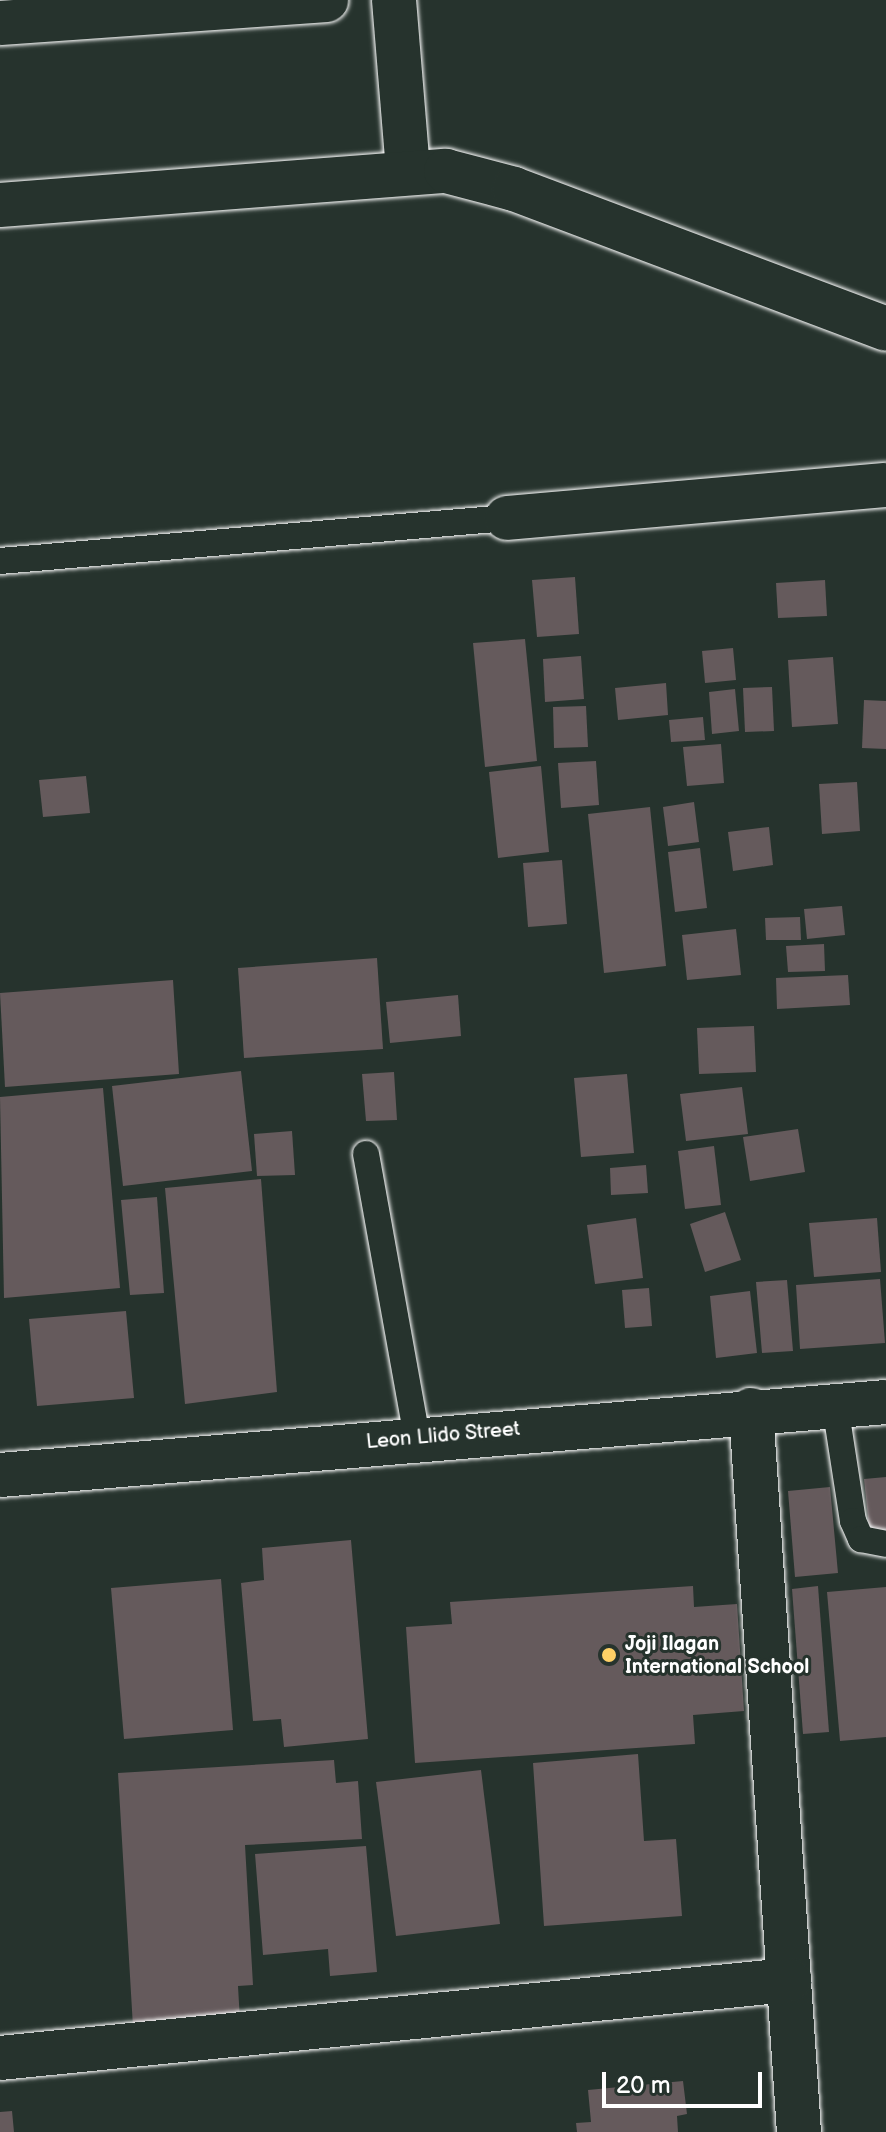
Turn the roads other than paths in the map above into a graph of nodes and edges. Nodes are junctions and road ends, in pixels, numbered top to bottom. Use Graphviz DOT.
graph roads {
  1 [pos="326,0"];
  2 [pos="394,0"];
  3 [pos="0,23"];
  4 [pos="408,171"];
  5 [pos="0,205"];
  6 [pos="886,329"];
  7 [pos="886,485"];
  8 [pos="507,518"];
  9 [pos="0,561"];
  10 [pos="366,1154"];
  11 [pos="886,1402"];
  12 [pos="835,1405"];
  13 [pos="751,1410"];
  14 [pos="417,1438"];
  15 [pos="0,1475"];
  16 [pos="886,1544"];
  17 [pos="789,1980"];
  18 [pos="0,2058"];
  19 [pos="799,2132"];
  1 -- 3 [label="street"];
  2 -- 4 [label="street"];
  4 -- 5 [label="street"];
  4 -- 6 [label="street"];
  7 -- 8 [label="street"];
  8 -- 9 [label="lane"];
  10 -- 14 [label="lane"];
  11 -- 12 [label="street, Leon Llido Street"];
  12 -- 13 [label="street, Leon Llido Street"];
  12 -- 16 [label="lane"];
  13 -- 14 [label="street, Leon Llido Street"];
  13 -- 17 [label="street"];
  14 -- 15 [label="street, Leon Llido Street"];
  17 -- 18 [label="street"];
  17 -- 19 [label="street"];
}
